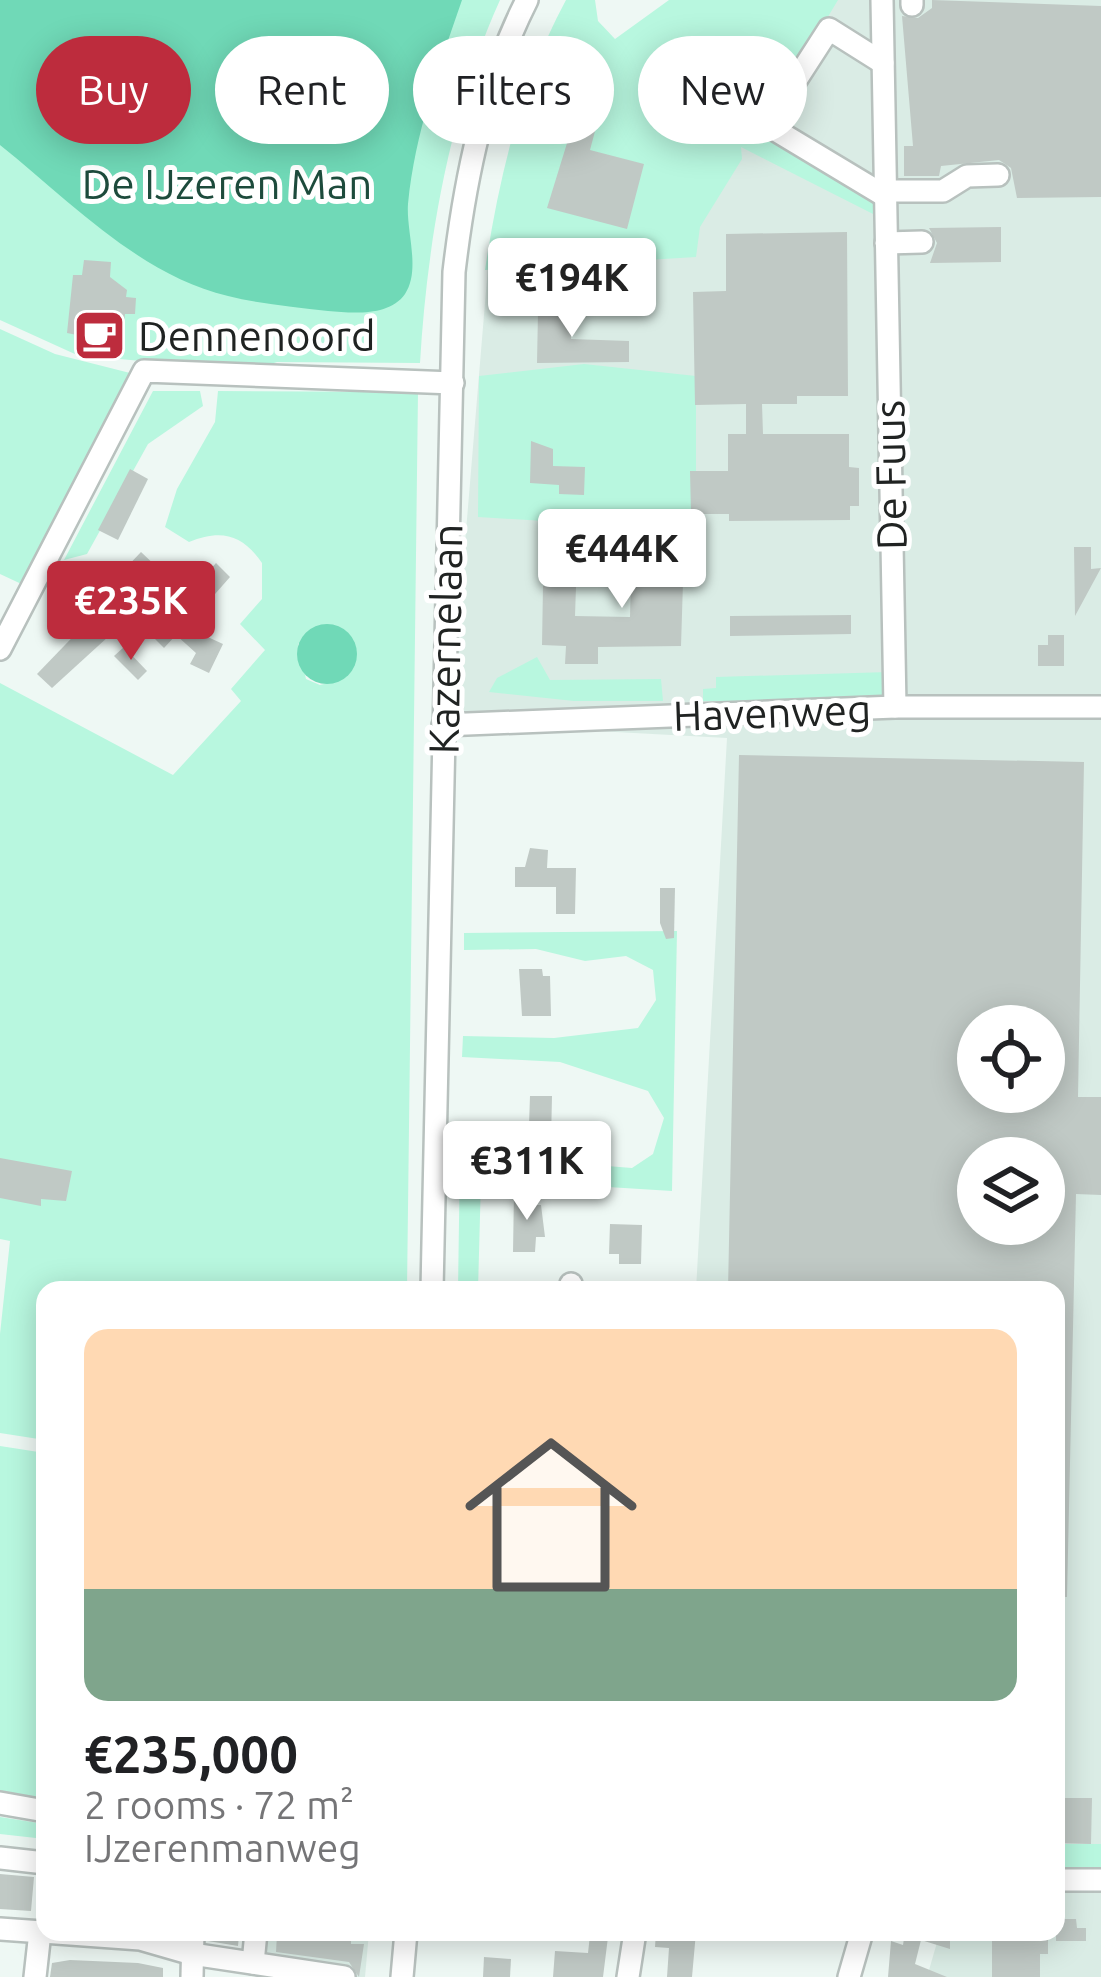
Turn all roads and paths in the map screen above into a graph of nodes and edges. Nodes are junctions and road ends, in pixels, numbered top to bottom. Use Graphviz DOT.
graph roads {
  1 [pos="527,0"];
  2 [pos="882,0"];
  3 [pos="883,63"];
  4 [pos="998,176"];
  5 [pos="885,194"];
  6 [pos="922,242"];
  7 [pos="886,243"];
  8 [pos="453,383"];
  9 [pos="0,649"];
  10 [pos="895,707"];
  11 [pos="1101,707"];
  12 [pos="443,724"];
  13 [pos="432,1281"];
  14 [pos="0,1803"];
  15 [pos="36,1809"];
  16 [pos="0,1858"];
  17 [pos="36,1861"];
  18 [pos="1065,1880"];
  19 [pos="1101,1880"];
  20 [pos="0,1929"];
  21 [pos="36,1932"];
  22 [pos="39,1941"];
  23 [pos="405,1941"];
  24 [pos="634,1941"];
  25 [pos="859,1941"];
  26 [pos="193,1943"];
  27 [pos="262,1968"];
  28 [pos="35,1977"];
  29 [pos="192,1977"];
  30 [pos="344,1977"];
  31 [pos="402,1977"];
  32 [pos="628,1977"];
  33 [pos="849,1977"];
  1 -- 8 [label="street, Kazernelaan"];
  2 -- 3 [label="street, De Fuus"];
  3 -- 5 [label="street, De Fuus"];
  3 -- 5 [label="street"];
  4 -- 5 [label="street"];
  5 -- 7 [label="street, De Fuus"];
  6 -- 7 [label="street"];
  7 -- 10 [label="street, De Fuus"];
  8 -- 9 [label="street"];
  8 -- 12 [label="street, Kazernelaan"];
  10 -- 11 [label="street, Havenweg"];
  10 -- 12 [label="street, Havenweg"];
  12 -- 13 [label="street, Kazernelaan"];
  14 -- 15 [label="street"];
  16 -- 17 [label="street"];
  18 -- 19 [label="street"];
  20 -- 21 [label="street"];
  22 -- 28 [label="street"];
  23 -- 31 [label="street"];
  24 -- 32 [label="street"];
  25 -- 33 [label="street"];
  26 -- 27 [label="street"];
  26 -- 29 [label="street"];
  27 -- 30 [label="street"];
}
